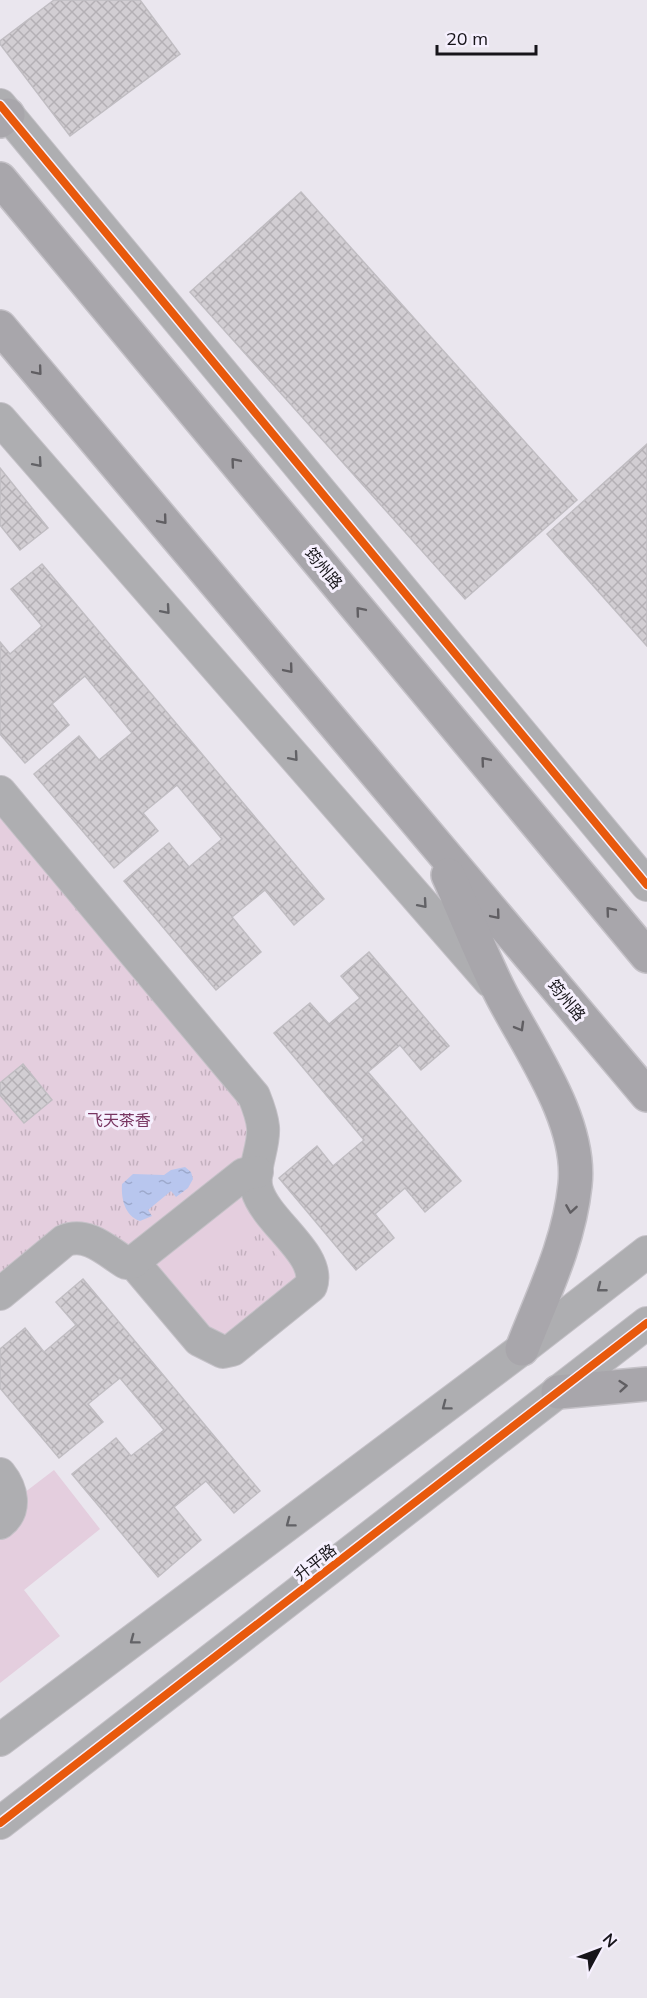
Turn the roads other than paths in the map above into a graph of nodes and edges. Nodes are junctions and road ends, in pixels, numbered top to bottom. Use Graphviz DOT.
graph roads {
  1 [pos="3,114"];
  2 [pos="0,179"];
  3 [pos="0,327"];
  4 [pos="0,419"];
  5 [pos="0,792"];
  6 [pos="433,841"];
  7 [pos="647,885"];
  8 [pos="647,956"];
  9 [pos="501,995"];
  10 [pos="647,1095"];
  11 [pos="257,1172"];
  12 [pos="647,1252"];
  13 [pos="133,1262"];
  14 [pos="0,1294"];
  15 [pos="647,1323"];
  16 [pos="522,1349"];
  17 [pos="647,1384"];
  18 [pos="558,1392"];
  19 [pos="0,1474"];
  20 [pos="0,1523"];
  21 [pos="0,1740"];
  22 [pos="0,1823"];
  1 -- 7 [label="street"];
  8 -- 2 [label="main road, 筠州路, one-way"];
  3 -- 6 [label="main road, 筠州路, one-way"];
  4 -- 9 [label="street, one-way"];
  5 -- 11 [label="street"];
  6 -- 9 [label="main road"];
  6 -- 10 [label="main road, 筠州路, one-way"];
  9 -- 16 [label="main road, one-way"];
  11 -- 13 [label="street"];
  11 -- 13 [label="street"];
  12 -- 16 [label="street, one-way"];
  13 -- 14 [label="street"];
  15 -- 18 [label="street, 升平路"];
  16 -- 21 [label="street, one-way"];
  18 -- 17 [label="main road, one-way"];
  18 -- 22 [label="street, 升平路"];
  19 -- 20 [label="street"];
}
